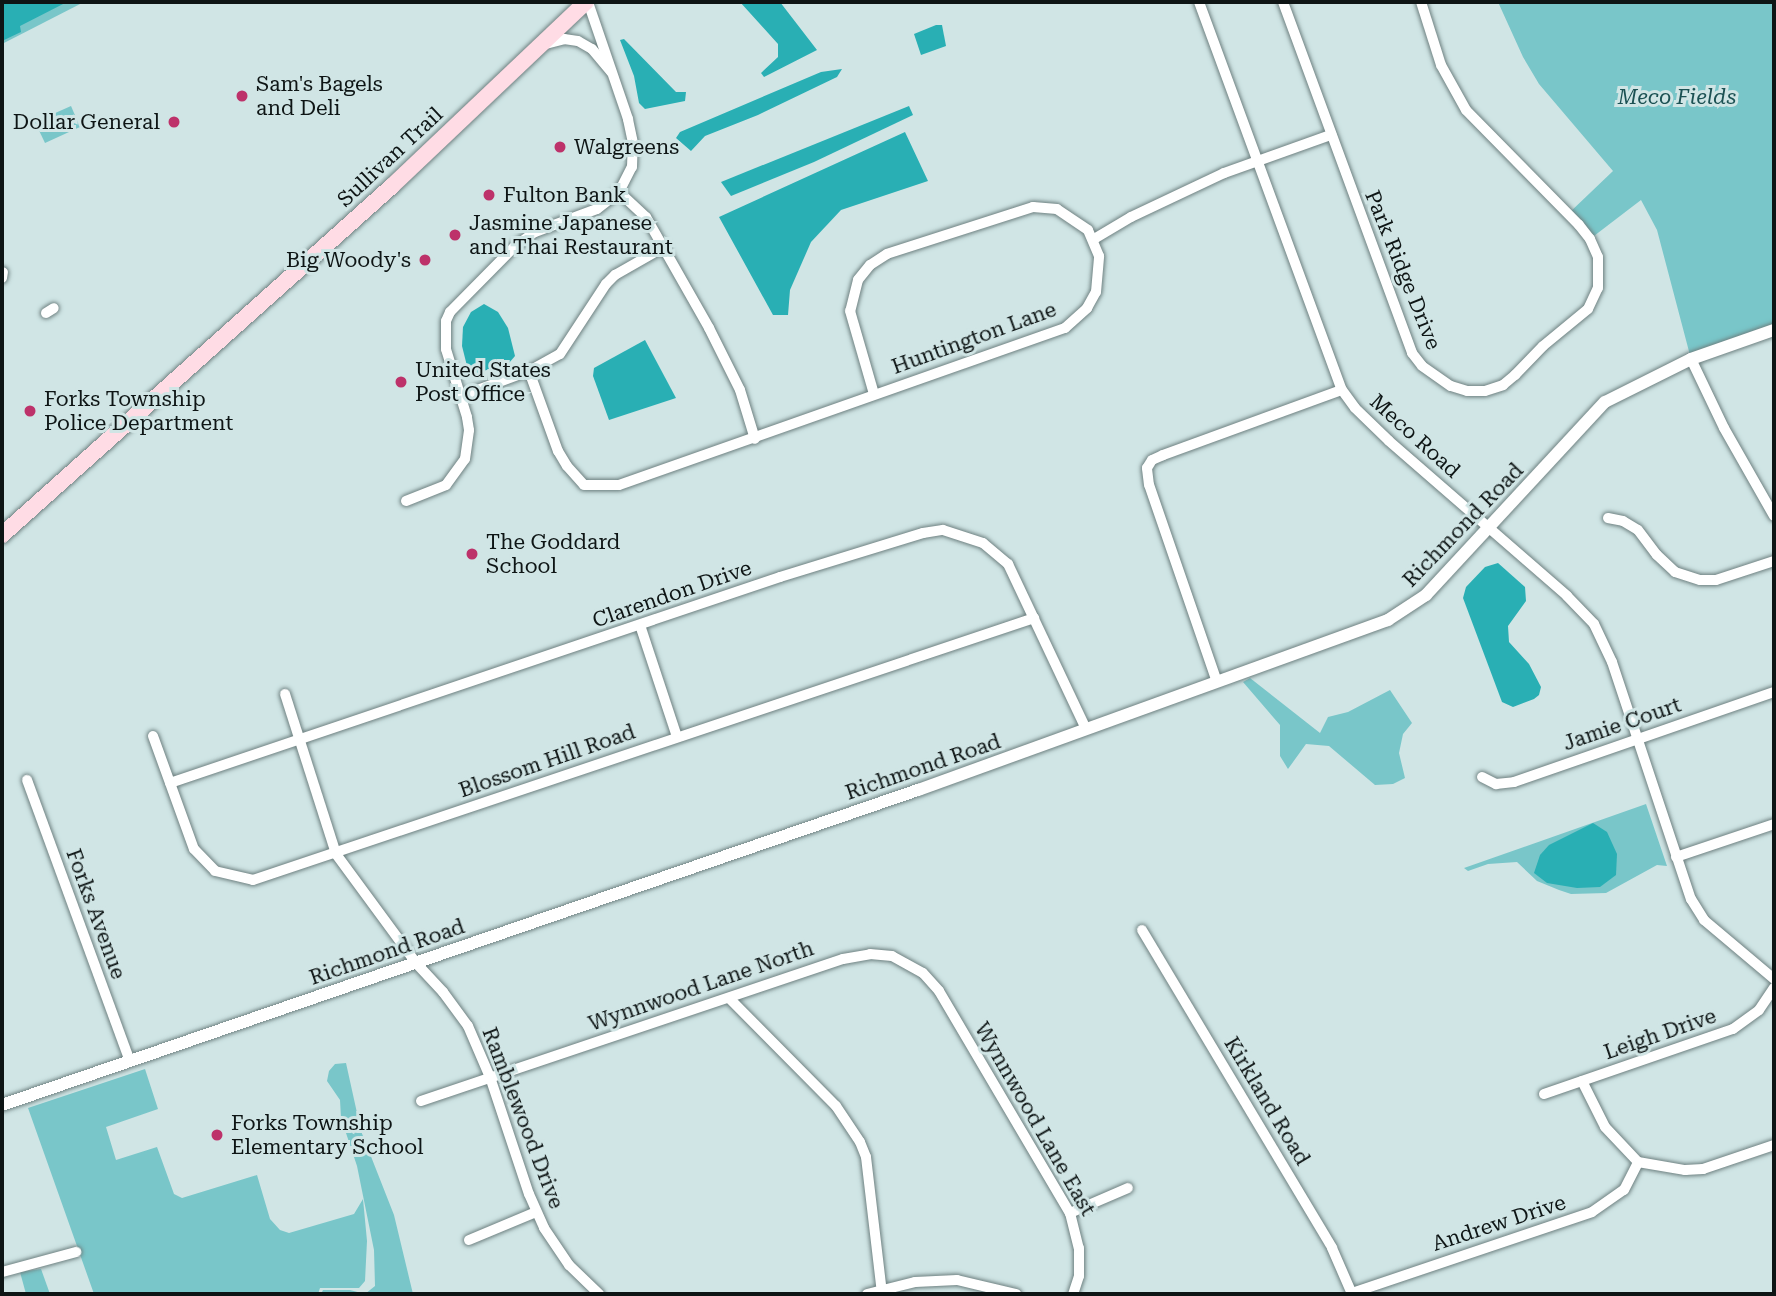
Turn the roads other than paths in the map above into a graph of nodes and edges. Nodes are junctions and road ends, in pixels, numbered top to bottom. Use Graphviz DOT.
graph roads {
  1 [pos="587,2"];
  2 [pos="1199,2"];
  3 [pos="1283,2"];
  4 [pos="1421,2"];
  5 [pos="540,45"];
  6 [pos="615,76"];
  7 [pos="1331,135"];
  8 [pos="1257,162"];
  9 [pos="619,192"];
  10 [pos="1094,239"];
  11 [pos="664,247"];
  12 [pos="1774,330"];
  13 [pos="1691,359"];
  14 [pos="529,371"];
  15 [pos="1342,390"];
  16 [pos="874,394"];
  17 [pos="461,396"];
  18 [pos="755,439"];
  19 [pos="1137,460"];
  20 [pos="1149,464"];
  21 [pos="406,501"];
  22 [pos="1774,516"];
  23 [pos="1608,518"];
  24 [pos="1490,528"];
  25 [pos="2,535"];
  26 [pos="1774,561"];
  27 [pos="1034,618"];
  28 [pos="640,625"];
  29 [pos="1217,682"];
  30 [pos="1774,692"];
  31 [pos="285,694"];
  32 [pos="1086,729"];
  33 [pos="153,736"];
  34 [pos="677,737"];
  35 [pos="1637,739"];
  36 [pos="301,741"];
  37 [pos="1482,777"];
  38 [pos="27,780"];
  39 [pos="170,783"];
  40 [pos="1774,824"];
  41 [pos="336,854"];
  42 [pos="1676,857"];
  43 [pos="1142,930"];
  44 [pos="416,963"];
  45 [pos="923,973"];
  46 [pos="1774,979"];
  47 [pos="1774,988"];
  48 [pos="729,998"];
  49 [pos="130,1061"];
  50 [pos="490,1077"];
  51 [pos="1582,1081"];
  52 [pos="1544,1094"];
  53 [pos="421,1101"];
  54 [pos="2,1105"];
  55 [pos="1774,1145"];
  56 [pos="1638,1162"];
  57 [pos="1128,1188"];
  58 [pos="536,1212"];
  59 [pos="1070,1213"];
  60 [pos="469,1240"];
  61 [pos="76,1252"];
  62 [pos="2,1272"];
  63 [pos="882,1292"];
  64 [pos="599,1294"];
  65 [pos="867,1294"];
  66 [pos="1016,1294"];
  67 [pos="1073,1294"];
  68 [pos="1352,1294"];
  1 -- 5 [label="main road, Sullivan Trail"];
  1 -- 6 [label="street"];
  2 -- 8 [label="street, Meco Road"];
  3 -- 7 [label="street, Park Ridge Drive"];
  4 -- 7 [label="street, Park Ridge Drive"];
  5 -- 6 [label="street"];
  5 -- 25 [label="main road, Sullivan Trail"];
  6 -- 9 [label="street"];
  7 -- 8 [label="street"];
  8 -- 10 [label="street"];
  8 -- 15 [label="street, Meco Road"];
  9 -- 11 [label="street"];
  9 -- 17 [label="street"];
  10 -- 16 [label="street, Huntington Lane"];
  10 -- 16 [label="street, Huntington Lane"];
  11 -- 14 [label="street"];
  11 -- 18 [label="street"];
  12 -- 13 [label="street, Richmond Road"];
  13 -- 22 [label="street"];
  13 -- 24 [label="street, Richmond Road"];
  14 -- 17 [label="street"];
  14 -- 18 [label="street, Huntington Lane"];
  15 -- 20 [label="street"];
  15 -- 24 [label="street, Meco Road"];
  16 -- 18 [label="street, Huntington Lane"];
  17 -- 21 [label="street"];
  19 -- 20 [label="street"];
  20 -- 29 [label="street"];
  23 -- 26 [label="street"];
  24 -- 29 [label="street, Richmond Road"];
  24 -- 35 [label="street, Meco Road"];
  27 -- 28 [label="street, Clarendon Drive"];
  27 -- 32 [label="street, Clarendon Drive"];
  27 -- 34 [label="street, Blossom Hill Road"];
  28 -- 34 [label="street"];
  28 -- 36 [label="street, Clarendon Drive"];
  29 -- 32 [label="street, Richmond Road"];
  30 -- 35 [label="street, Jamie Court"];
  31 -- 36 [label="street, Ramblewood Drive"];
  32 -- 44 [label="street, Richmond Road"];
  33 -- 39 [label="street, Blossom Hill Road"];
  34 -- 41 [label="street, Blossom Hill Road"];
  35 -- 37 [label="street, Jamie Court"];
  35 -- 42 [label="street, Meco Road"];
  36 -- 39 [label="street, Clarendon Drive"];
  36 -- 41 [label="street, Ramblewood Drive"];
  38 -- 49 [label="street, Forks Avenue"];
  39 -- 41 [label="street, Blossom Hill Road"];
  40 -- 42 [label="street"];
  41 -- 44 [label="street, Ramblewood Drive"];
  42 -- 46 [label="street, Meco Road"];
  43 -- 68 [label="street, Kirkland Road"];
  44 -- 49 [label="street, Richmond Road"];
  44 -- 50 [label="street, Ramblewood Drive"];
  45 -- 48 [label="street, Wynnwood Lane North"];
  45 -- 59 [label="street, Wynnwood Lane East"];
  47 -- 51 [label="street, Leigh Drive"];
  48 -- 50 [label="street, Wynnwood Lane North"];
  48 -- 63 [label="street"];
  49 -- 54 [label="street, Richmond Road"];
  50 -- 53 [label="street, Wynnwood Lane North"];
  50 -- 58 [label="street, Ramblewood Drive"];
  51 -- 52 [label="street, Leigh Drive"];
  51 -- 56 [label="street"];
  55 -- 56 [label="street"];
  56 -- 68 [label="street, Andrew Drive"];
  57 -- 59 [label="street"];
  58 -- 60 [label="street"];
  58 -- 64 [label="street, Ramblewood Drive"];
  59 -- 67 [label="street, Wynnwood Lane East"];
  61 -- 62 [label="street"];
  63 -- 65 [label="street"];
  63 -- 66 [label="street"];
}
